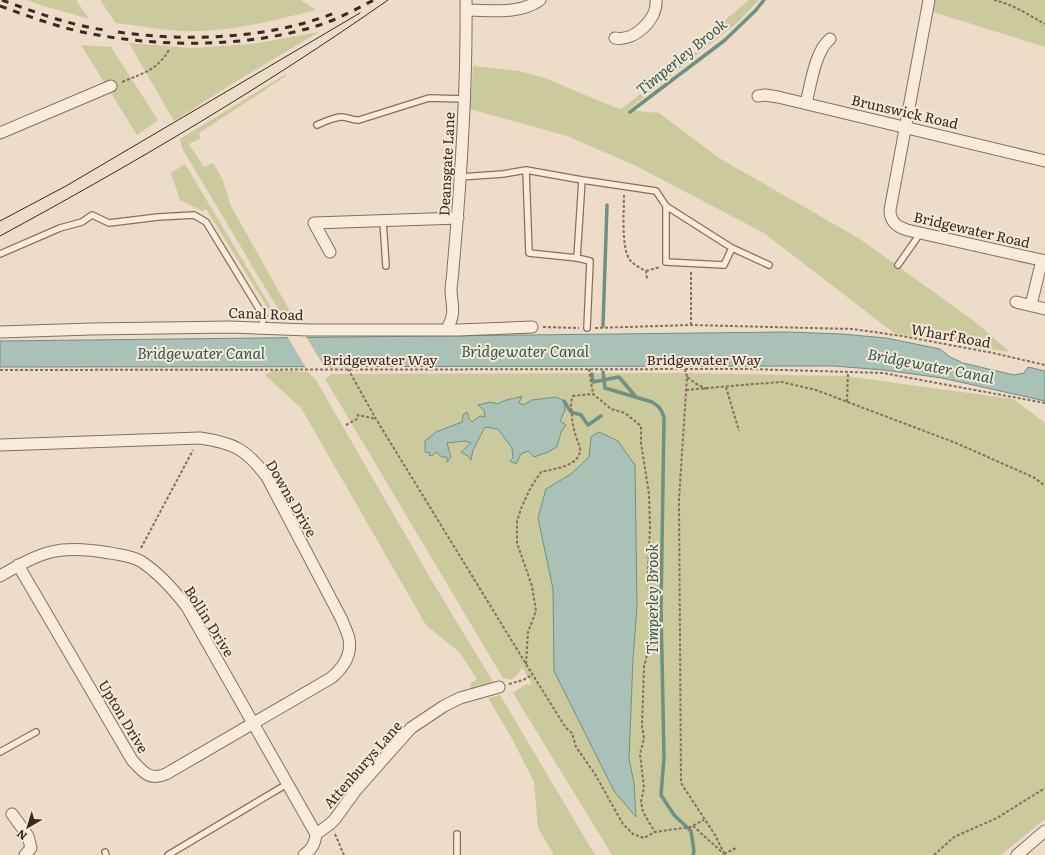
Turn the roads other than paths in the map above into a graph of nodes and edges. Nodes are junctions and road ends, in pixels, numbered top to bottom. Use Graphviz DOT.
graph roads {
  1 [pos="540,0"];
  2 [pos="656,0"];
  3 [pos="929,0"];
  4 [pos="466,5"];
  5 [pos="615,38"];
  6 [pos="830,38"];
  7 [pos="111,86"];
  8 [pos="758,96"];
  9 [pos="464,99"];
  10 [pos="806,103"];
  11 [pos="317,124"];
  12 [pos="905,126"];
  13 [pos="0,133"];
  14 [pos="1045,161"];
  15 [pos="526,170"];
  16 [pos="460,177"];
  17 [pos="582,180"];
  18 [pos="666,206"];
  19 [pos="458,218"];
  20 [pos="383,221"];
  21 [pos="919,232"];
  22 [pos="732,248"];
  23 [pos="330,252"];
  24 [pos="0,254"];
  25 [pos="577,258"];
  26 [pos="1043,260"];
  27 [pos="769,265"];
  28 [pos="898,265"];
  29 [pos="386,266"];
  30 [pos="1016,302"];
  31 [pos="1031,305"];
  32 [pos="1045,309"];
  33 [pos="532,327"];
  34 [pos="261,328"];
  35 [pos="587,328"];
  36 [pos="447,329"];
  37 [pos="0,332"];
  38 [pos="0,445"];
  39 [pos="18,565"];
  40 [pos="0,576"];
  41 [pos="499,687"];
  42 [pos="253,724"];
  43 [pos="36,732"];
  44 [pos="0,752"];
  45 [pos="287,784"];
  46 [pos="12,814"];
  47 [pos="1045,831"];
  48 [pos="316,834"];
  49 [pos="457,834"];
  50 [pos="26,855"];
  51 [pos="168,855"];
  52 [pos="304,855"];
  53 [pos="458,855"];
  54 [pos="1017,855"];
  1 -- 4 [label="street"];
  2 -- 5 [label="street"];
  3 -- 12 [label="street"];
  4 -- 9 [label="street, Deansgate Lane"];
  6 -- 10 [label="street"];
  7 -- 13 [label="street"];
  8 -- 10 [label="street, Brunswick Road"];
  9 -- 11 [label="lane"];
  9 -- 16 [label="street, Deansgate Lane"];
  10 -- 12 [label="street, Brunswick Road"];
  12 -- 14 [label="street, Brunswick Road"];
  12 -- 21 [label="street, Bridgewater Road"];
  15 -- 16 [label="lane"];
  15 -- 17 [label="lane"];
  15 -- 25 [label="lane"];
  16 -- 19 [label="street, Deansgate Lane"];
  17 -- 18 [label="lane"];
  17 -- 25 [label="lane"];
  18 -- 22 [label="lane"];
  18 -- 22 [label="lane"];
  19 -- 20 [label="street"];
  19 -- 36 [label="street, Deansgate Lane"];
  20 -- 23 [label="street"];
  20 -- 29 [label="lane"];
  21 -- 26 [label="street, Bridgewater Road"];
  21 -- 28 [label="lane"];
  22 -- 27 [label="lane"];
  24 -- 34 [label="lane"];
  25 -- 35 [label="lane"];
  26 -- 31 [label="street"];
  30 -- 31 [label="street"];
  31 -- 32 [label="street"];
  33 -- 36 [label="street, Canal Road"];
  34 -- 36 [label="street, Canal Road"];
  34 -- 37 [label="street, Canal Road"];
  38 -- 42 [label="street, Downs Drive"];
  39 -- 40 [label="street, Bollin Drive"];
  39 -- 42 [label="street, Bollin Drive"];
  39 -- 42 [label="street, Upton Drive"];
  41 -- 48 [label="street, Attenburys Lane"];
  42 -- 45 [label="street, Bollin Drive"];
  43 -- 44 [label="lane"];
  45 -- 48 [label="street, Bollin Drive"];
  45 -- 51 [label="lane"];
  46 -- 50 [label="street"];
  47 -- 54 [label="street"];
  48 -- 52 [label="street"];
  49 -- 53 [label="lane"];
}
